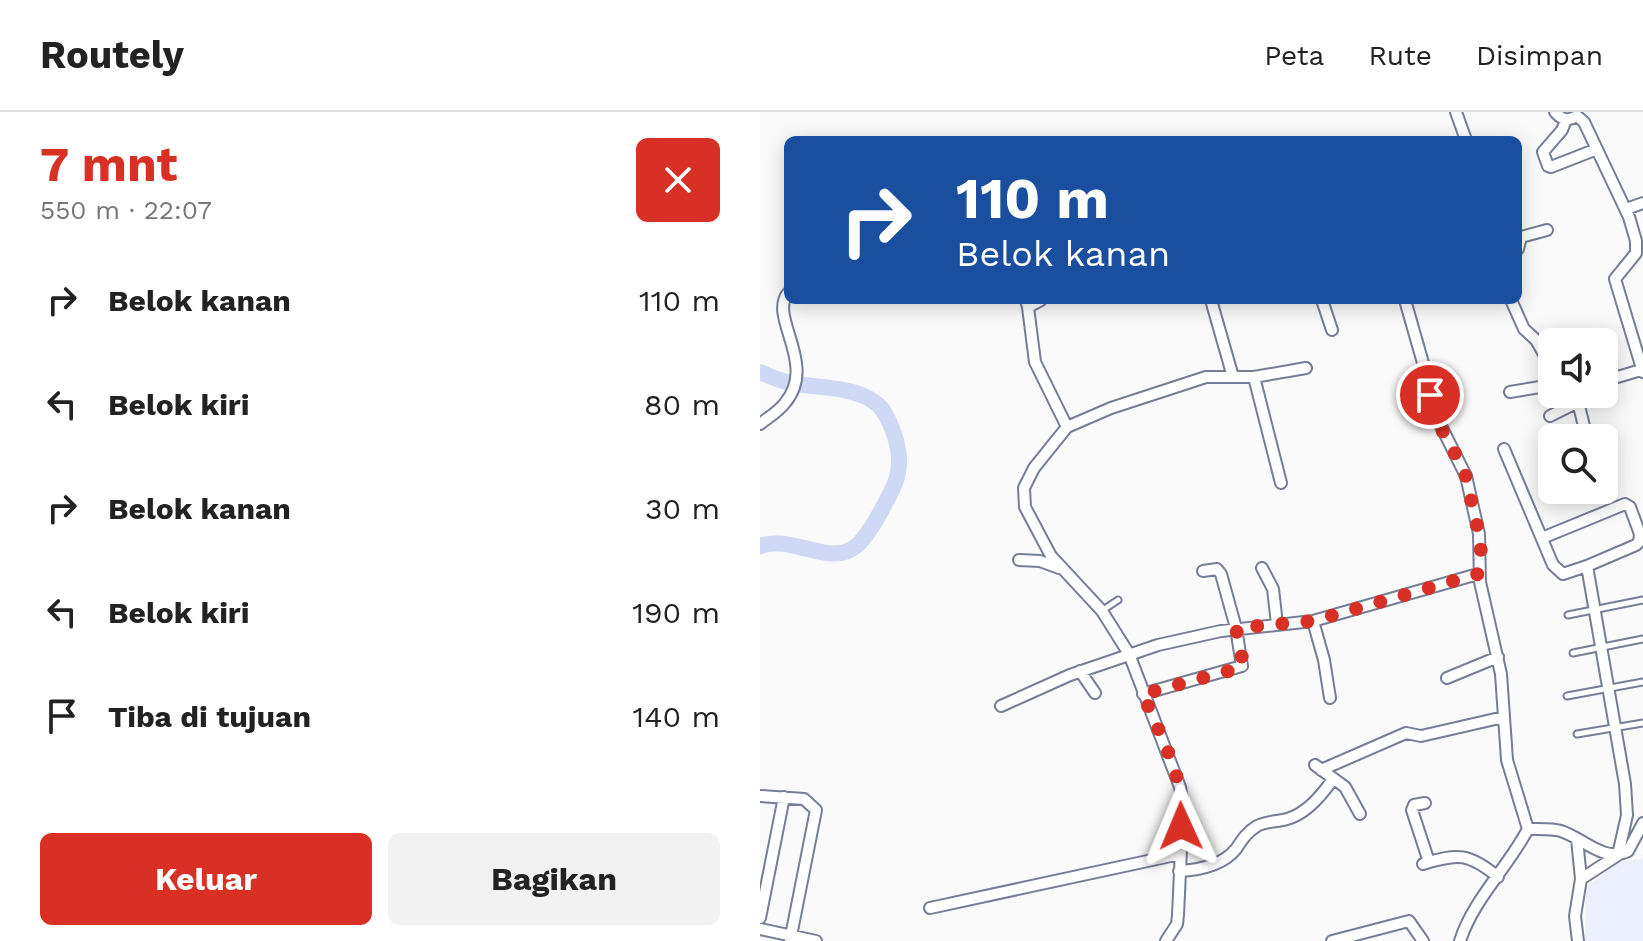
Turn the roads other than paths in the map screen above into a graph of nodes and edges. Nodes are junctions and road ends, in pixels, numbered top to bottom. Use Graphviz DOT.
graph roads {
  1 [pos="1456,112"];
  2 [pos="1555,112"];
  3 [pos="1573,116"];
  4 [pos="1465,136"];
  5 [pos="1597,149"];
  6 [pos="1643,203"];
  7 [pos="1626,209"];
  8 [pos="1547,230"];
  9 [pos="1522,237"];
  10 [pos="784,301"];
  11 [pos="1027,304"];
  12 [pos="1212,304"];
  13 [pos="1323,304"];
  14 [pos="1406,304"];
  15 [pos="1513,304"];
  16 [pos="1332,330"];
  17 [pos="1538,344"];
  18 [pos="1306,368"];
  19 [pos="1642,371"];
  20 [pos="1233,377"];
  21 [pos="1254,377"];
  22 [pos="1618,377"];
  23 [pos="1538,387"];
  24 [pos="1510,392"];
  25 [pos="1562,408"];
  26 [pos="1550,416"];
  27 [pos="760,424"];
  28 [pos="1067,427"];
  29 [pos="1504,449"];
  30 [pos="1281,483"];
  31 [pos="1641,534"];
  32 [pos="1542,538"];
  33 [pos="1019,560"];
  34 [pos="1587,566"];
  35 [pos="1262,568"];
  36 [pos="1062,569"];
  37 [pos="1203,571"];
  38 [pos="1478,574"];
  39 [pos="1118,600"];
  40 [pos="1643,600"];
  41 [pos="1595,608"];
  42 [pos="1102,611"];
  43 [pos="1568,615"];
  44 [pos="1313,621"];
  45 [pos="1277,624"];
  46 [pos="1236,628"];
  47 [pos="1643,639"];
  48 [pos="1601,647"];
  49 [pos="1573,653"];
  50 [pos="1129,654"];
  51 [pos="1498,657"];
  52 [pos="1080,671"];
  53 [pos="1447,678"];
  54 [pos="1643,682"];
  55 [pos="1609,688"];
  56 [pos="1095,693"];
  57 [pos="1143,694"];
  58 [pos="1567,696"];
  59 [pos="1330,698"];
  60 [pos="1001,706"];
  61 [pos="1504,717"];
  62 [pos="1643,723"];
  63 [pos="1616,728"];
  64 [pos="1577,734"];
  65 [pos="1333,779"];
  66 [pos="760,796"];
  67 [pos="784,797"];
  68 [pos="1425,803"];
  69 [pos="1360,814"];
  70 [pos="1643,823"];
  71 [pos="1528,829"];
  72 [pos="1577,839"];
  73 [pos="1180,854"];
  74 [pos="1618,855"];
  75 [pos="1179,871"];
  76 [pos="1498,877"];
  77 [pos="1581,879"];
  78 [pos="930,908"];
  79 [pos="760,918"];
  80 [pos="760,929"];
  81 [pos="791,937"];
  82 [pos="816,941"];
  83 [pos="1166,941"];
  84 [pos="1332,941"];
  85 [pos="1423,941"];
  86 [pos="1460,941"];
  87 [pos="1578,941"];
  1 -- 4 [label="street"];
  2 -- 3 [label="street"];
  3 -- 5 [label="street"];
  3 -- 5 [label="street"];
  5 -- 7 [label="street"];
  6 -- 7 [label="street"];
  7 -- 19 [label="street"];
  8 -- 9 [label="street"];
  10 -- 27 [label="street"];
  11 -- 28 [label="street"];
  12 -- 20 [label="street"];
  13 -- 16 [label="street"];
  14 -- 38 [label="street"];
  15 -- 17 [label="street"];
  18 -- 21 [label="street"];
  19 -- 22 [label="street"];
  20 -- 21 [label="street"];
  20 -- 28 [label="street"];
  21 -- 30 [label="street"];
  23 -- 24 [label="street"];
  25 -- 26 [label="street"];
  28 -- 36 [label="street"];
  29 -- 32 [label="street"];
  31 -- 32 [label="street"];
  31 -- 34 [label="street"];
  32 -- 34 [label="street"];
  33 -- 36 [label="street"];
  34 -- 41 [label="street"];
  35 -- 45 [label="street"];
  36 -- 42 [label="street"];
  37 -- 46 [label="street"];
  38 -- 44 [label="street"];
  38 -- 51 [label="street"];
  39 -- 42 [label="lane"];
  40 -- 41 [label="lane"];
  41 -- 43 [label="lane"];
  41 -- 48 [label="street"];
  42 -- 50 [label="street"];
  44 -- 45 [label="street"];
  44 -- 59 [label="street"];
  45 -- 46 [label="street"];
  46 -- 50 [label="street"];
  46 -- 57 [label="street"];
  47 -- 48 [label="lane"];
  48 -- 49 [label="lane"];
  48 -- 55 [label="street"];
  50 -- 52 [label="street"];
  50 -- 57 [label="street"];
  51 -- 53 [label="street"];
  51 -- 61 [label="street"];
  52 -- 56 [label="street"];
  52 -- 60 [label="street"];
  54 -- 55 [label="lane"];
  55 -- 58 [label="lane"];
  55 -- 63 [label="street"];
  57 -- 73 [label="street"];
  61 -- 65 [label="street"];
  61 -- 71 [label="street"];
  62 -- 63 [label="lane"];
  63 -- 64 [label="lane"];
  63 -- 74 [label="street"];
  65 -- 69 [label="street"];
  65 -- 75 [label="street"];
  66 -- 67 [label="street"];
  67 -- 79 [label="street"];
  67 -- 81 [label="street"];
  68 -- 76 [label="street"];
  70 -- 74 [label="street"];
  71 -- 72 [label="street"];
  71 -- 76 [label="street"];
  72 -- 74 [label="street"];
  72 -- 77 [label="street"];
  73 -- 75 [label="street"];
  73 -- 78 [label="street"];
  74 -- 77 [label="street"];
  75 -- 83 [label="street"];
  76 -- 86 [label="street"];
  77 -- 87 [label="street"];
  80 -- 81 [label="street"];
  81 -- 82 [label="street"];
  84 -- 85 [label="street"];
}
